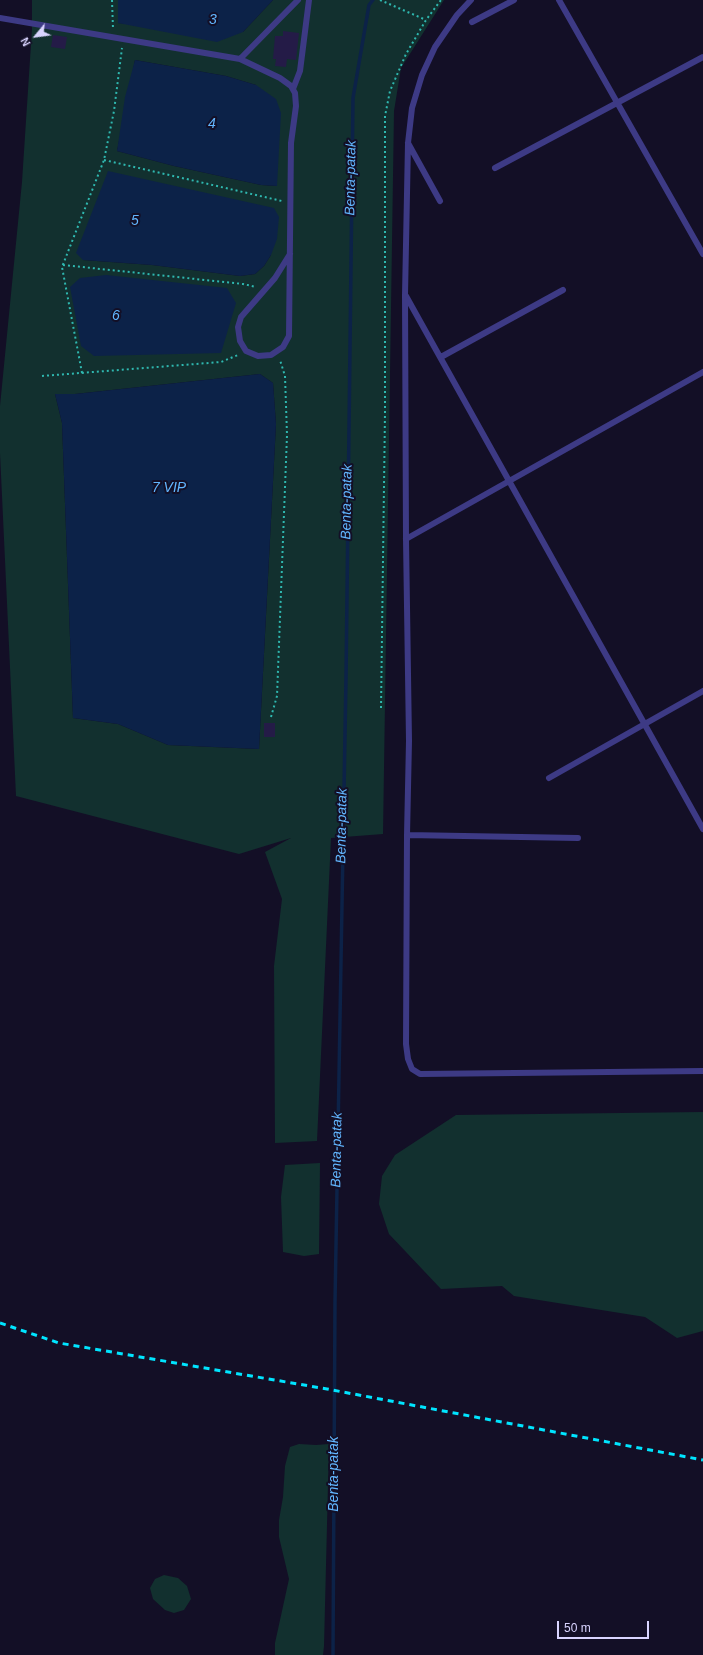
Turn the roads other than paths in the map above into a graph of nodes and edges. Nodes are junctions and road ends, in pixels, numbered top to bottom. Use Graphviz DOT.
graph roads {
  1 [pos="298,0"];
  2 [pos="309,0"];
  3 [pos="471,0"];
  4 [pos="514,0"];
  5 [pos="559,0"];
  6 [pos="0,18"];
  7 [pos="472,22"];
  8 [pos="703,57"];
  9 [pos="240,59"];
  10 [pos="293,89"];
  11 [pos="618,102"];
  12 [pos="408,143"];
  13 [pos="495,168"];
  14 [pos="440,201"];
  15 [pos="290,254"];
  16 [pos="703,254"];
  17 [pos="563,290"];
  18 [pos="405,295"];
  19 [pos="441,357"];
  20 [pos="703,372"];
  21 [pos="509,481"];
  22 [pos="406,539"];
  23 [pos="703,691"];
  24 [pos="644,723"];
  25 [pos="549,778"];
  26 [pos="703,829"];
  27 [pos="407,835"];
  28 [pos="578,838"];
  29 [pos="703,1071"];
  1 -- 9 [label="lane"];
  2 -- 10 [label="lane"];
  3 -- 12 [label="lane"];
  4 -- 7 [label="lane"];
  5 -- 11 [label="lane"];
  6 -- 9 [label="lane"];
  8 -- 11 [label="lane"];
  9 -- 10 [label="lane"];
  10 -- 15 [label="lane"];
  11 -- 13 [label="lane"];
  11 -- 16 [label="lane"];
  12 -- 14 [label="lane"];
  12 -- 18 [label="lane"];
  15 -- 15 [label="lane"];
  17 -- 19 [label="lane"];
  18 -- 19 [label="lane"];
  18 -- 22 [label="lane"];
  19 -- 21 [label="lane"];
  20 -- 21 [label="lane"];
  21 -- 22 [label="lane"];
  21 -- 24 [label="lane"];
  22 -- 27 [label="lane"];
  23 -- 24 [label="lane"];
  24 -- 25 [label="lane"];
  24 -- 26 [label="lane"];
  27 -- 28 [label="lane"];
  27 -- 29 [label="lane"];
}
